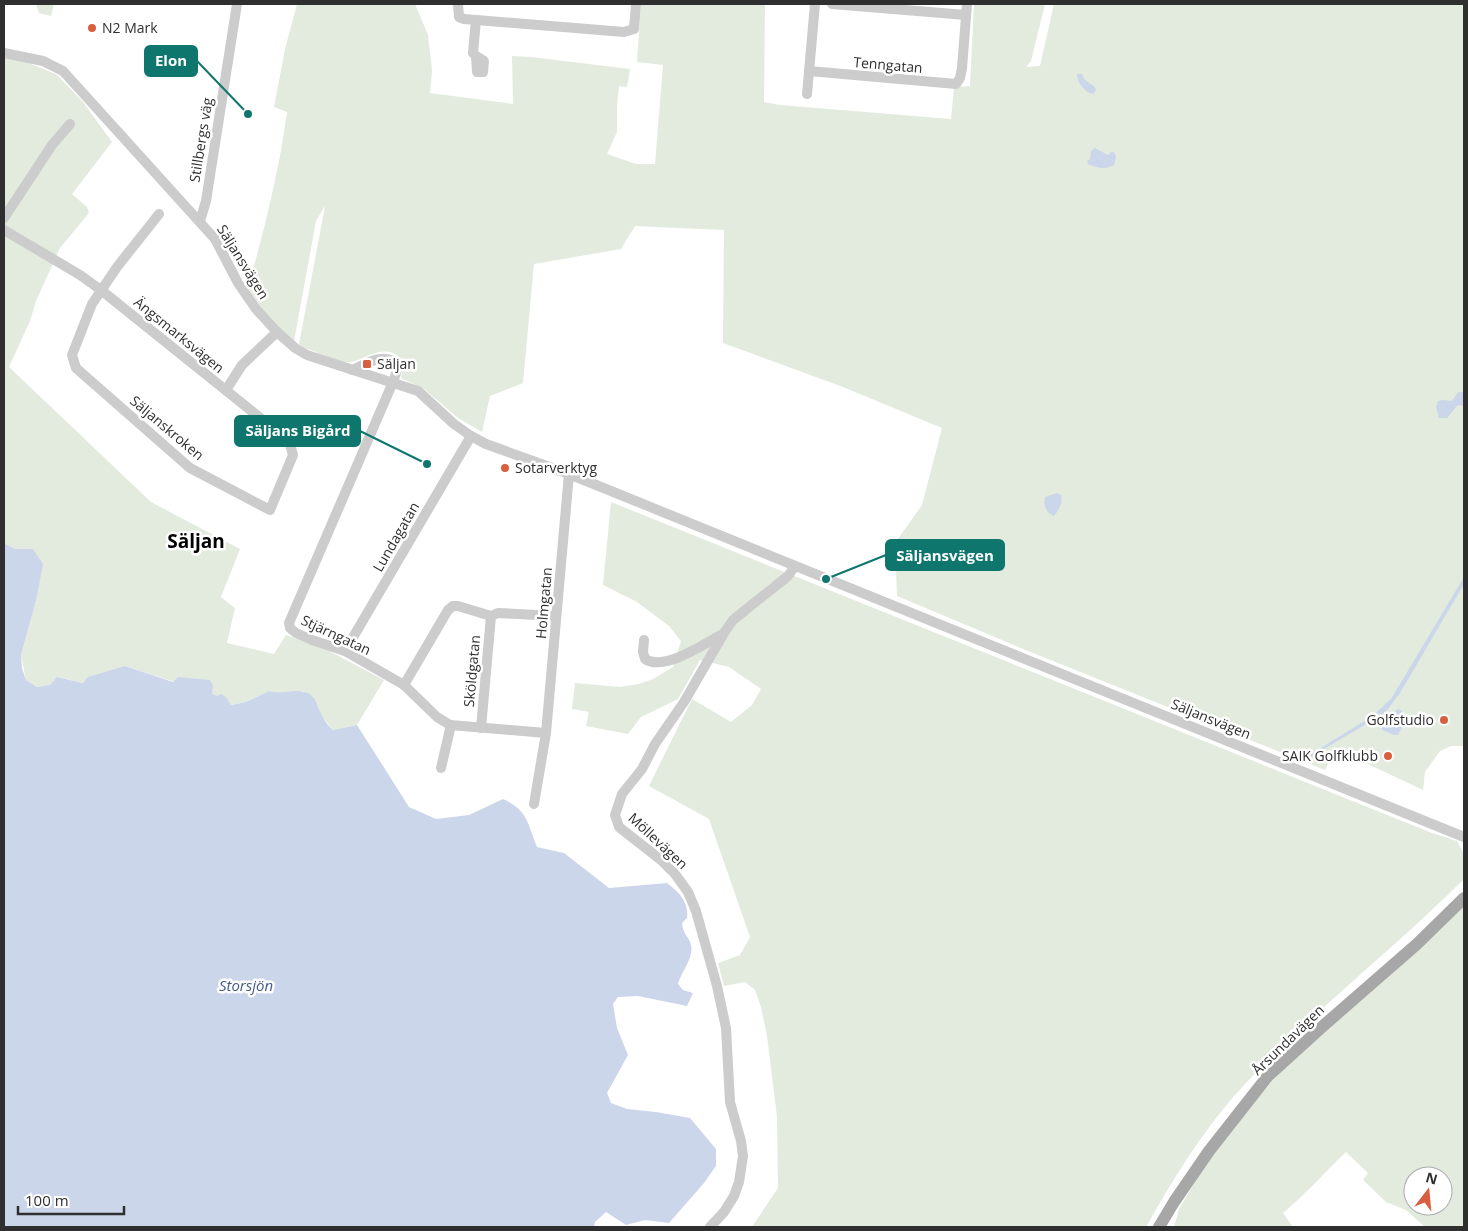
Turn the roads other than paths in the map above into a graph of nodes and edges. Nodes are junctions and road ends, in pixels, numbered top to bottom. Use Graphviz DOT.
graph roads {
  1 [pos="237,4"];
  2 [pos="458,4"];
  3 [pos="636,4"];
  4 [pos="815,4"];
  5 [pos="832,4"];
  6 [pos="967,4"];
  7 [pos="966,15"];
  8 [pos="476,20"];
  9 [pos="4,53"];
  10 [pos="476,56"];
  11 [pos="809,71"];
  12 [pos="807,94"];
  13 [pos="70,124"];
  14 [pos="159,214"];
  15 [pos="4,218"];
  16 [pos="200,221"];
  17 [pos="4,230"];
  18 [pos="101,290"];
  19 [pos="277,332"];
  20 [pos="352,370"];
  21 [pos="394,382"];
  22 [pos="226,390"];
  23 [pos="471,436"];
  24 [pos="569,474"];
  25 [pos="795,566"];
  26 [pos="491,616"];
  27 [pos="556,616"];
  28 [pos="724,633"];
  29 [pos="644,640"];
  30 [pos="345,651"];
  31 [pos="404,685"];
  32 [pos="450,725"];
  33 [pos="481,728"];
  34 [pos="546,733"];
  35 [pos="442,768"];
  36 [pos="534,804"];
  37 [pos="1464,837"];
  38 [pos="1464,898"];
  39 [pos="710,1227"];
  40 [pos="1159,1227"];
  1 -- 16 [label="street, Stillbergs väg"];
  2 -- 8 [label="street"];
  3 -- 8 [label="street"];
  4 -- 11 [label="street"];
  5 -- 7 [label="street"];
  6 -- 7 [label="street"];
  7 -- 11 [label="street, Tenngatan"];
  8 -- 10 [label="street"];
  9 -- 16 [label="street, Säljansvägen"];
  11 -- 12 [label="street"];
  13 -- 15 [label="street"];
  14 -- 18 [label="street, Säljanskroken"];
  16 -- 19 [label="street, Säljansvägen"];
  17 -- 18 [label="street, Ängsmarksvägen"];
  18 -- 22 [label="street, Ängsmarksvägen"];
  18 -- 22 [label="street, Säljanskroken"];
  19 -- 20 [label="street, Säljansvägen"];
  19 -- 22 [label="street, Ängsmarksvägen"];
  20 -- 21 [label="street, Säljansvägen"];
  20 -- 21 [label="street"];
  21 -- 23 [label="street, Säljansvägen"];
  21 -- 30 [label="street, Stjärngatan"];
  23 -- 24 [label="street, Säljansvägen"];
  23 -- 30 [label="street, Lundagatan"];
  24 -- 25 [label="street, Säljansvägen"];
  24 -- 27 [label="street, Holmgatan"];
  25 -- 28 [label="street, Möllevägen"];
  25 -- 37 [label="street, Säljansvägen"];
  26 -- 27 [label="street"];
  26 -- 31 [label="street"];
  26 -- 33 [label="street, Sköldgatan"];
  27 -- 34 [label="street, Holmgatan"];
  28 -- 29 [label="street"];
  28 -- 39 [label="street, Möllevägen"];
  30 -- 31 [label="street, Stjärngatan"];
  31 -- 32 [label="street, Stjärngatan"];
  32 -- 33 [label="street, Stjärngatan"];
  32 -- 35 [label="street"];
  33 -- 34 [label="street, Stjärngatan"];
  34 -- 36 [label="street"];
  38 -- 40 [label="main road, Årsundavägen"];
}
